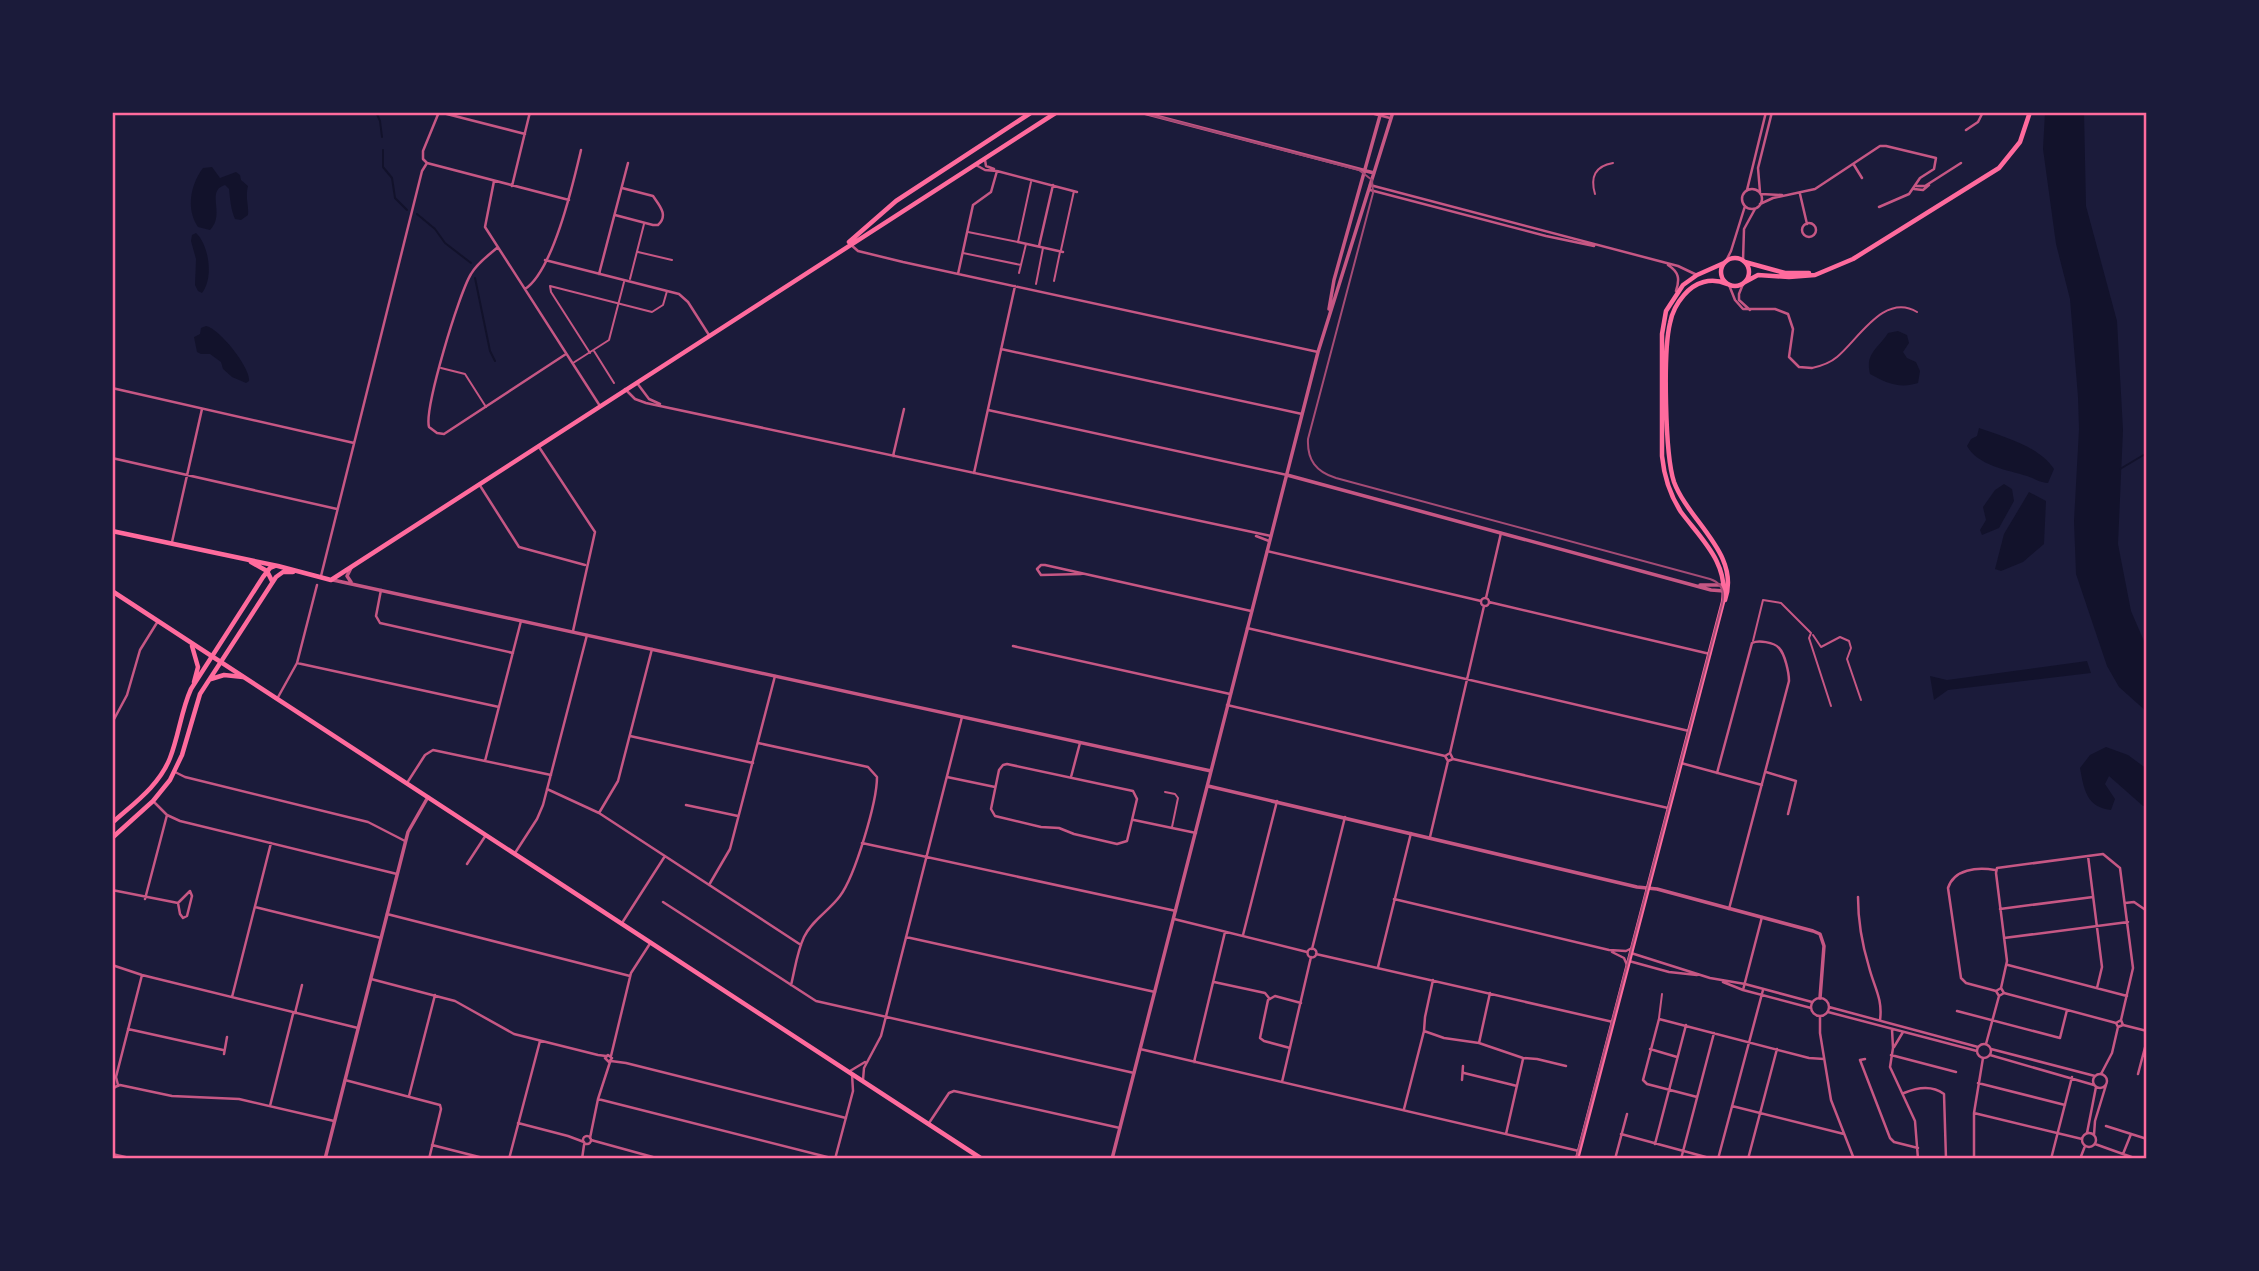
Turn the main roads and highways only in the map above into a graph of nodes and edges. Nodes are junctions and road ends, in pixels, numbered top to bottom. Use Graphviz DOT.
graph roads {
  1 [pos="1032,112"];
  2 [pos="1057,112"];
  3 [pos="2030,112"];
  4 [pos="841,249"];
  5 [pos="1725,262"];
  6 [pos="1744,262"];
  7 [pos="1834,268"];
  8 [pos="1744,283"];
  9 [pos="1728,285"];
  10 [pos="1683,501"];
  11 [pos="1681,511"];
  12 [pos="112,531"];
  13 [pos="249,561"];
  14 [pos="278,566"];
  15 [pos="267,571"];
  16 [pos="311,575"];
  17 [pos="272,582"];
  18 [pos="1726,588"];
  19 [pos="112,592"];
  20 [pos="192,646"];
  21 [pos="212,658"];
  22 [pos="220,662"];
  23 [pos="244,677"];
  24 [pos="208,681"];
  25 [pos="191,689"];
  26 [pos="166,766"];
  27 [pos="175,772"];
  28 [pos="146,792"];
  29 [pos="153,801"];
  30 [pos="112,823"];
  31 [pos="113,835"];
  32 [pos="982,1159"];
  33 [pos="1577,1159"];
  1 -- 4 [label="main road"];
  2 -- 4 [label="main road"];
  3 -- 7 [label="main road"];
  4 -- 16 [label="main road"];
  5 -- 6 [label="main road"];
  5 -- 9 [label="main road"];
  5 -- 11 [label="main road"];
  6 -- 7 [label="main road"];
  6 -- 8 [label="main road"];
  7 -- 8 [label="main road"];
  8 -- 9 [label="main road"];
  9 -- 10 [label="main road"];
  10 -- 11 [label="main road"];
  10 -- 18 [label="main road"];
  11 -- 18 [label="main road"];
  12 -- 13 [label="main road"];
  13 -- 14 [label="main road"];
  13 -- 15 [label="main road"];
  14 -- 15 [label="main road"];
  14 -- 16 [label="main road"];
  15 -- 17 [label="main road"];
  15 -- 21 [label="main road"];
  16 -- 17 [label="main road"];
  17 -- 22 [label="main road"];
  18 -- 33 [label="main road"];
  19 -- 20 [label="main road"];
  20 -- 21 [label="main road"];
  20 -- 25 [label="main road"];
  21 -- 22 [label="main road"];
  21 -- 25 [label="main road"];
  22 -- 23 [label="main road"];
  22 -- 24 [label="main road"];
  23 -- 24 [label="main road"];
  23 -- 32 [label="main road"];
  24 -- 27 [label="main road"];
  25 -- 26 [label="main road"];
  26 -- 27 [label="main road"];
  26 -- 28 [label="main road"];
  27 -- 29 [label="main road"];
  28 -- 29 [label="main road"];
  28 -- 30 [label="main road"];
  29 -- 31 [label="main road"];
}
